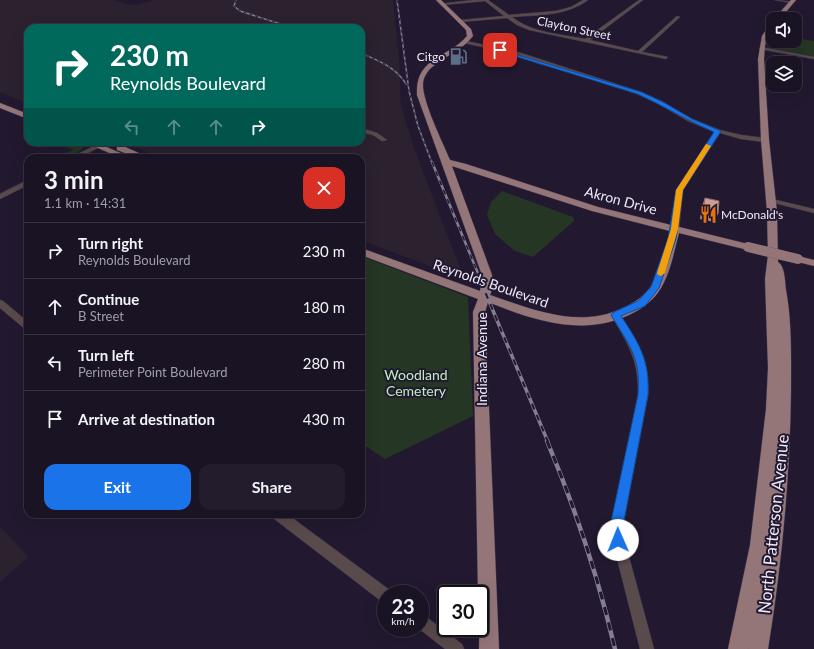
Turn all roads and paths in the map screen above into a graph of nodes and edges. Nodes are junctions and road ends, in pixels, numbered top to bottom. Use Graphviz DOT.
graph roads {
  1 [pos="485,0"];
  2 [pos="586,0"];
  3 [pos="642,0"];
  4 [pos="777,0"];
  5 [pos="793,1"];
  6 [pos="440,2"];
  7 [pos="783,12"];
  8 [pos="509,17"];
  9 [pos="678,17"];
  10 [pos="461,21"];
  11 [pos="766,35"];
  12 [pos="586,41"];
  13 [pos="466,42"];
  14 [pos="761,48"];
  15 [pos="639,52"];
  16 [pos="666,58"];
  17 [pos="814,58"];
  18 [pos="0,98"];
  19 [pos="0,106"];
  20 [pos="24,108"];
  21 [pos="24,115"];
  22 [pos="365,131"];
  23 [pos="718,131"];
  24 [pos="365,137"];
  25 [pos="765,140"];
  26 [pos="98,146"];
  27 [pos="117,146"];
  28 [pos="440,146"];
  29 [pos="81,154"];
  30 [pos="118,154"];
  31 [pos="136,154"];
  32 [pos="446,162"];
  33 [pos="474,169"];
  34 [pos="452,177"];
  35 [pos="24,184"];
  36 [pos="0,197"];
  37 [pos="772,201"];
  38 [pos="814,211"];
  39 [pos="675,229"];
  40 [pos="365,247"];
  41 [pos="365,252"];
  42 [pos="773,255"];
  43 [pos="814,263"];
  44 [pos="484,295"];
  45 [pos="0,304"];
  46 [pos="615,315"];
  47 [pos="24,324"];
  48 [pos="282,518"];
  49 [pos="377,589"];
  50 [pos="429,628"];
  51 [pos="457,649"];
  52 [pos="488,649"];
  53 [pos="647,649"];
  54 [pos="738,649"];
  55 [pos="758,649"];
  1 -- 6 [label="street"];
  1 -- 8 [label="street, Clayton Street"];
  2 -- 8 [label="street"];
  3 -- 12 [label="street"];
  4 -- 5 [label="street"];
  5 -- 7 [label="main road"];
  6 -- 10 [label="main road"];
  8 -- 10 [label="street"];
  8 -- 12 [label="street, Clayton Street"];
  9 -- 15 [label="street"];
  10 -- 13 [label="main road"];
  11 -- 14 [label="main road, North Patterson Avenue"];
  12 -- 15 [label="street, Clayton Street"];
  13 -- 23 [label="street"];
  13 -- 28 [label="main road, Indiana Avenue"];
  14 -- 17 [label="street"];
  14 -- 25 [label="main road, North Patterson Avenue"];
  15 -- 16 [label="street, Clayton Street"];
  18 -- 20 [label="main road"];
  19 -- 21 [label="main road"];
  22 -- 24 [label="street"];
  23 -- 25 [label="street"];
  23 -- 39 [label="street"];
  25 -- 37 [label="main road, North Patterson Avenue"];
  26 -- 29 [label="street"];
  26 -- 30 [label="main road"];
  27 -- 31 [label="main road"];
  28 -- 32 [label="main road, Indiana Avenue"];
  28 -- 33 [label="main road"];
  32 -- 33 [label="main road, Akron Drive"];
  32 -- 34 [label="main road, Indiana Avenue"];
  33 -- 34 [label="main road"];
  33 -- 39 [label="main road, Akron Drive"];
  34 -- 44 [label="main road, Indiana Avenue"];
  35 -- 36 [label="street"];
  37 -- 38 [label="street"];
  37 -- 42 [label="main road, North Patterson Avenue"];
  39 -- 43 [label="main road, Akron Drive, bridge"];
  39 -- 46 [label="main road, Reynolds Boulevard"];
  40 -- 44 [label="main road, Reynolds Boulevard"];
  41 -- 44 [label="main road, Reynolds Boulevard"];
  42 -- 54 [label="main road, North Patterson Avenue"];
  42 -- 55 [label="main road, North Patterson Avenue"];
  44 -- 46 [label="main road, Reynolds Boulevard"];
  44 -- 52 [label="main road, Indiana Avenue"];
  45 -- 47 [label="street"];
  46 -- 53 [label="street"];
  48 -- 49 [label="street"];
  50 -- 51 [label="street"];
}
